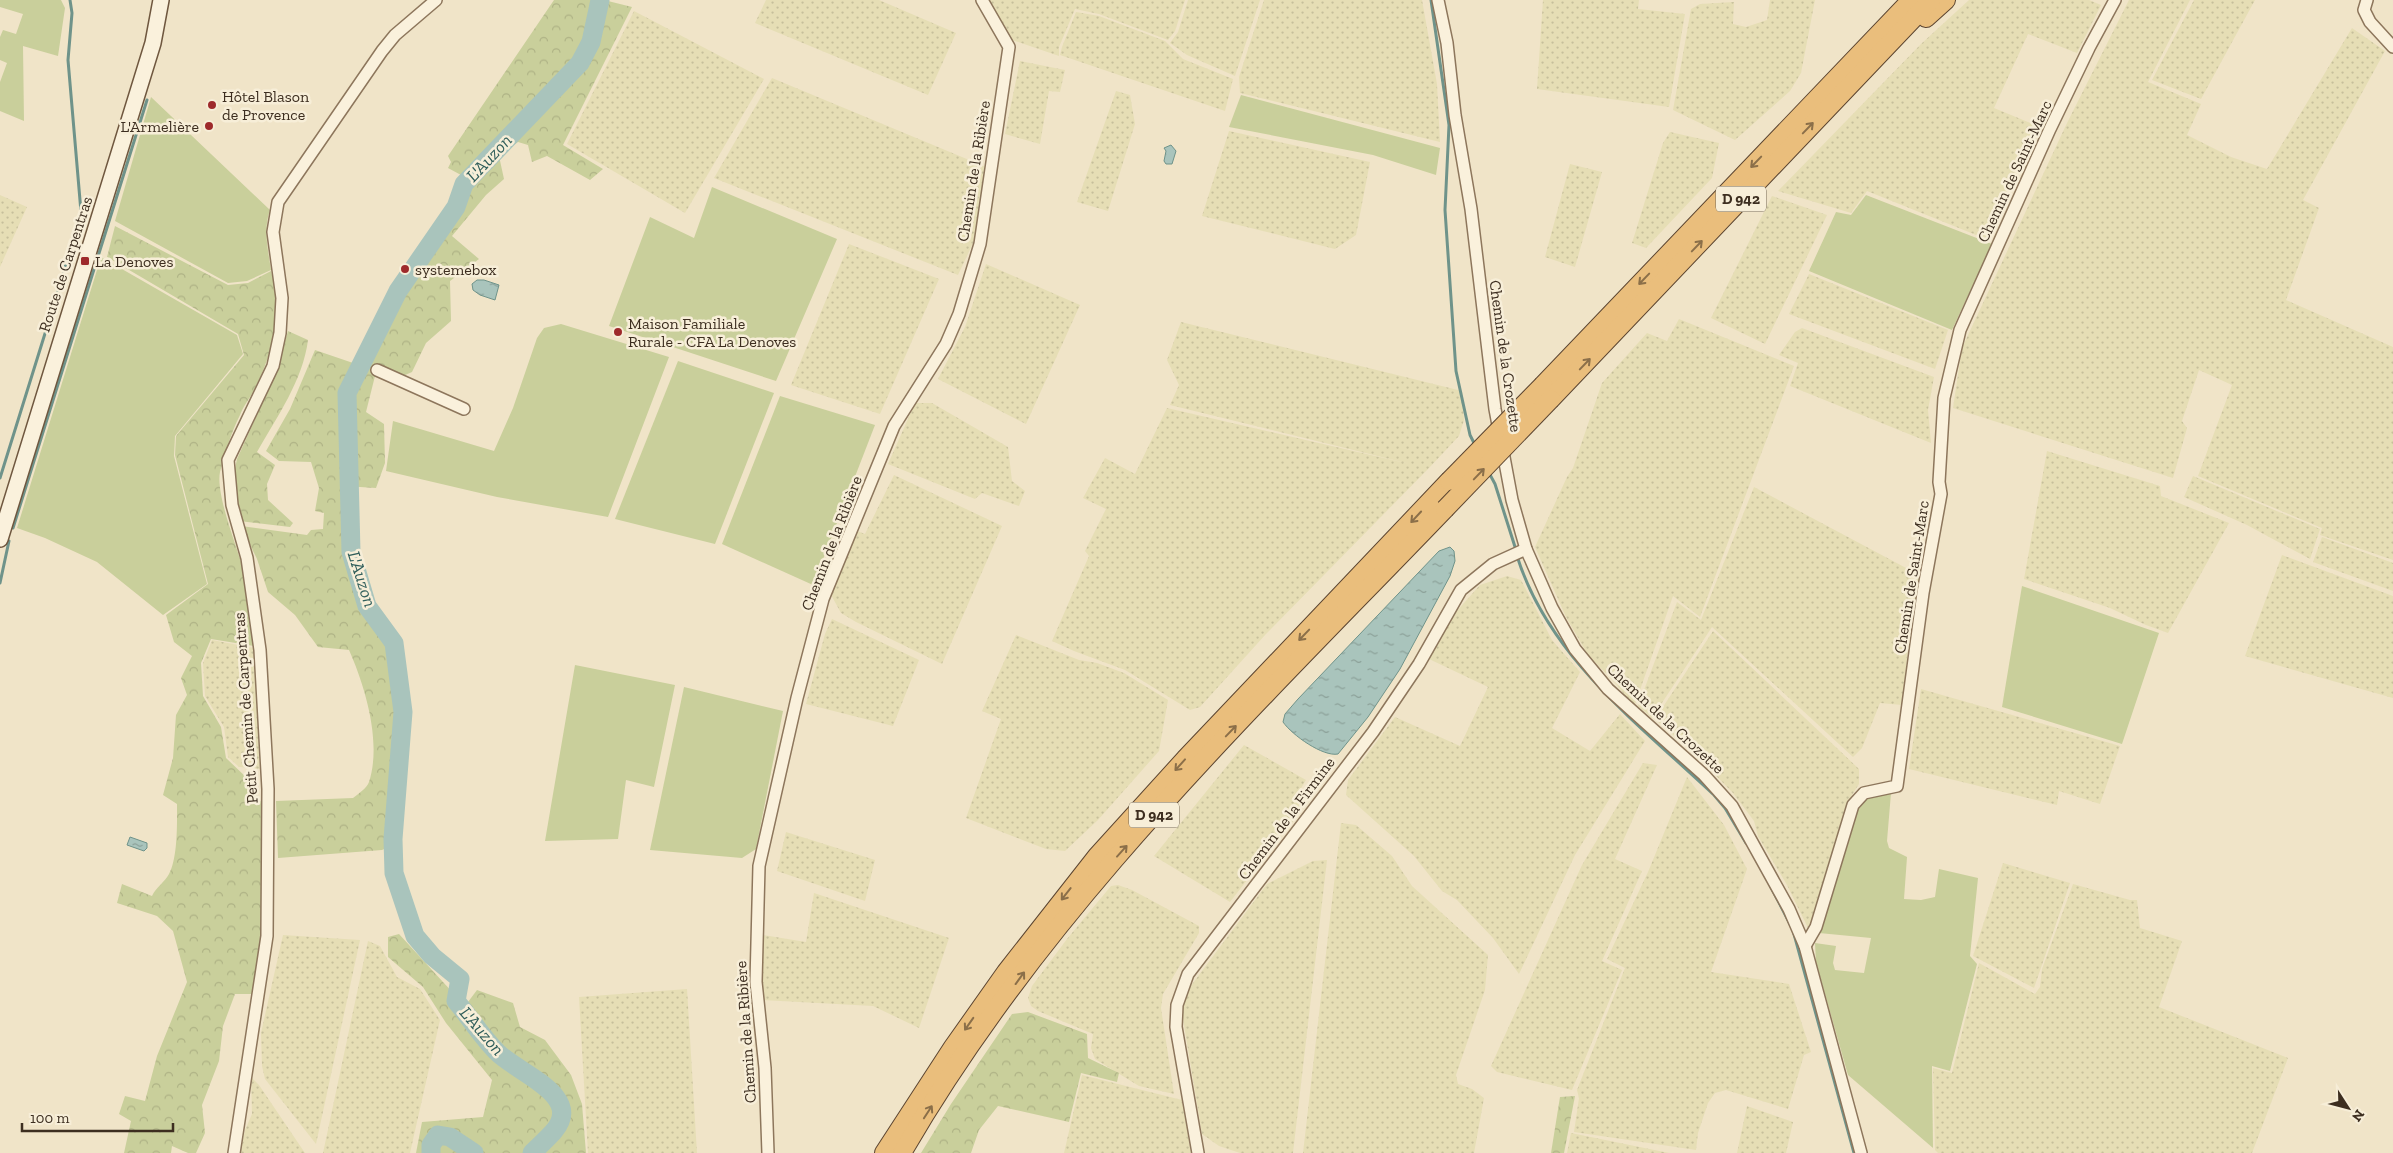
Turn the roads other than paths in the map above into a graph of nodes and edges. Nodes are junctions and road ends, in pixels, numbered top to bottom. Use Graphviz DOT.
graph roads {
  1 [pos="161,0"];
  2 [pos="436,0"];
  3 [pos="982,0"];
  4 [pos="1438,0"];
  5 [pos="1904,0"];
  6 [pos="1911,0"];
  7 [pos="1931,0"];
  8 [pos="1946,0"];
  9 [pos="2115,0"];
  10 [pos="2367,0"];
  11 [pos="2393,47"];
  12 [pos="1854,69"];
  13 [pos="377,370"];
  14 [pos="1547,392"];
  15 [pos="464,409"];
  16 [pos="0,539"];
  17 [pos="1526,549"];
  18 [pos="1805,946"];
  19 [pos="234,1153"];
  20 [pos="768,1153"];
  21 [pos="884,1153"];
  22 [pos="902,1153"];
  23 [pos="1198,1153"];
  24 [pos="1861,1153"];
  1 -- 16 [label="main road, Route de Carpentras"];
  2 -- 19 [label="street, Petit Chemin de Carpentras"];
  3 -- 20 [label="street, Chemin de la Ribière"];
  4 -- 17 [label="street, Chemin de la Crozette"];
  5 -- 12 [label="highway, D 942"];
  6 -- 12 [label="highway, D 942"];
  7 -- 12 [label="highway, D 942"];
  8 -- 12 [label="highway, D 942"];
  9 -- 18 [label="street, Chemin de Saint-Marc"];
  10 -- 11 [label="street"];
  12 -- 14 [label="highway, D 942"];
  13 -- 15 [label="street"];
  14 -- 21 [label="highway, D 942, one-way, bridge"];
  22 -- 14 [label="highway, D 942, one-way, bridge"];
  17 -- 18 [label="street, Chemin de la Crozette"];
  17 -- 23 [label="street, Chemin de la Firmine"];
  18 -- 24 [label="street, Chemin de la Crozette"];
}
